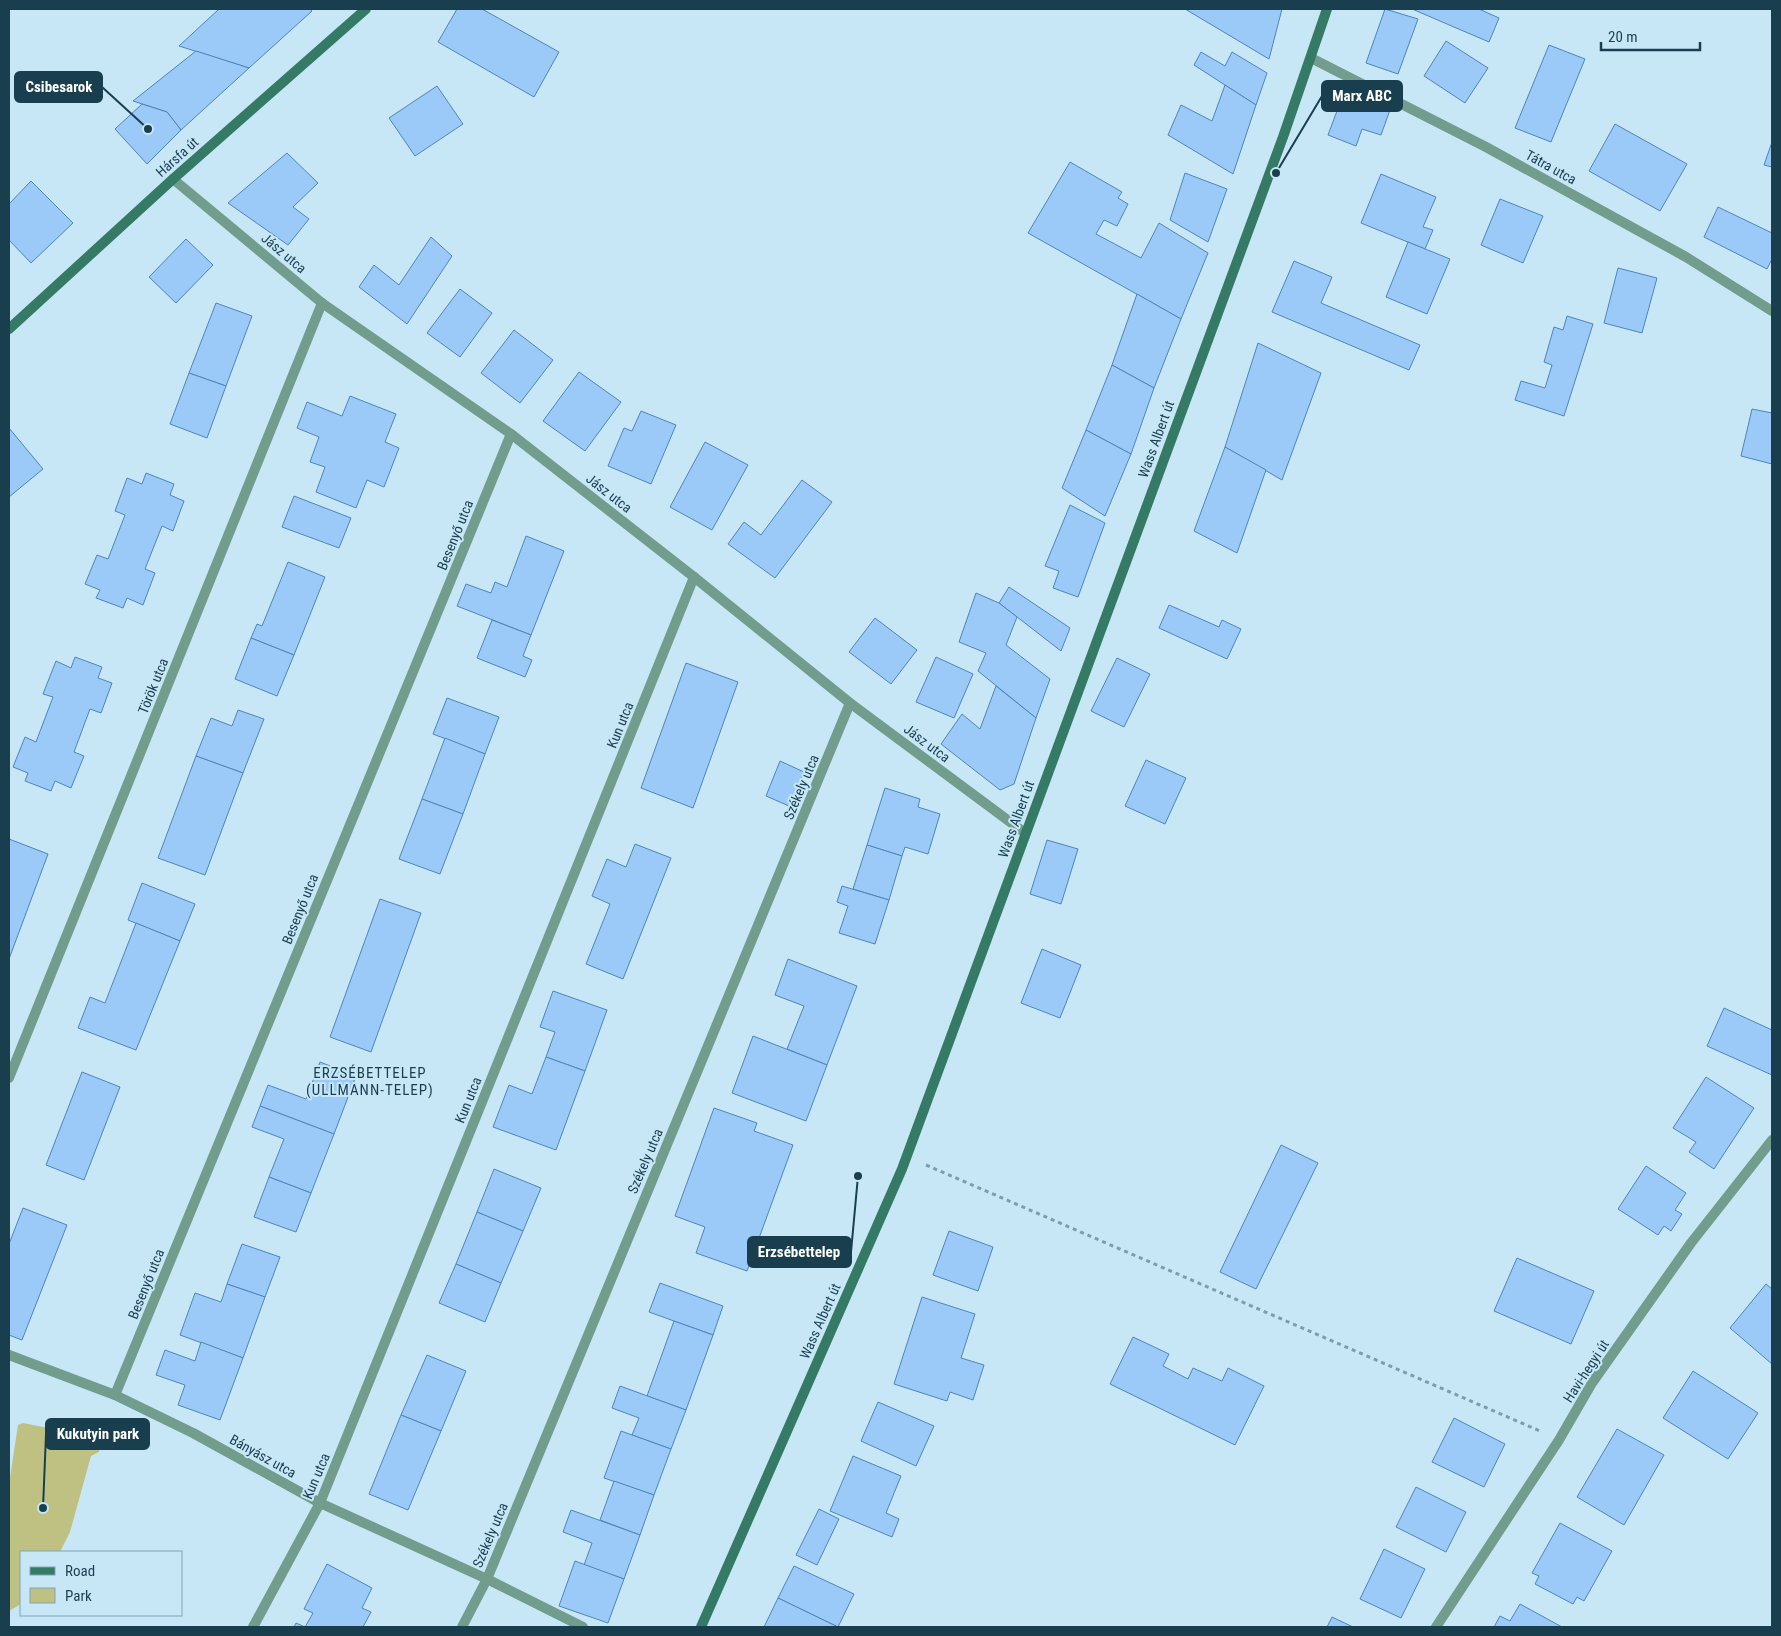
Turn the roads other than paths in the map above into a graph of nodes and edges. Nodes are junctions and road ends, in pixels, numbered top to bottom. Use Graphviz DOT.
graph roads {
  1 [pos="366,9"];
  2 [pos="1327,9"];
  3 [pos="1311,58"];
  4 [pos="173,179"];
  5 [pos="322,303"];
  6 [pos="1772,310"];
  7 [pos="9,329"];
  8 [pos="511,434"];
  9 [pos="694,577"];
  10 [pos="850,703"];
  11 [pos="1026,833"];
  12 [pos="9,1078"];
  13 [pos="1772,1140"];
  14 [pos="9,1355"];
  15 [pos="115,1395"];
  16 [pos="320,1503"];
  17 [pos="487,1579"];
  18 [pos="253,1627"];
  19 [pos="462,1627"];
  20 [pos="583,1627"];
  21 [pos="701,1627"];
  22 [pos="1436,1627"];
  1 -- 4 [label="street, Hársfa út"];
  2 -- 3 [label="street, Wass Albert út"];
  3 -- 6 [label="street, Tátra utca"];
  3 -- 11 [label="street, Wass Albert út"];
  4 -- 5 [label="street, Jász utca"];
  4 -- 7 [label="street, Hársfa út"];
  5 -- 8 [label="street, Jász utca"];
  5 -- 12 [label="street, Török utca"];
  8 -- 9 [label="street, Jász utca"];
  8 -- 15 [label="street, Besenyő utca"];
  9 -- 10 [label="street, Jász utca"];
  9 -- 16 [label="street, Kun utca"];
  10 -- 11 [label="street, Jász utca"];
  10 -- 17 [label="street, Székely utca"];
  11 -- 21 [label="street, Wass Albert út"];
  13 -- 22 [label="street, Havi-hegyi út"];
  14 -- 15 [label="street, Bányász utca"];
  15 -- 16 [label="street, Bányász utca"];
  16 -- 17 [label="street, Bányász utca"];
  16 -- 18 [label="street, Kun utca"];
  17 -- 19 [label="street, Székely utca"];
  17 -- 20 [label="street, Bányász utca"];
}
